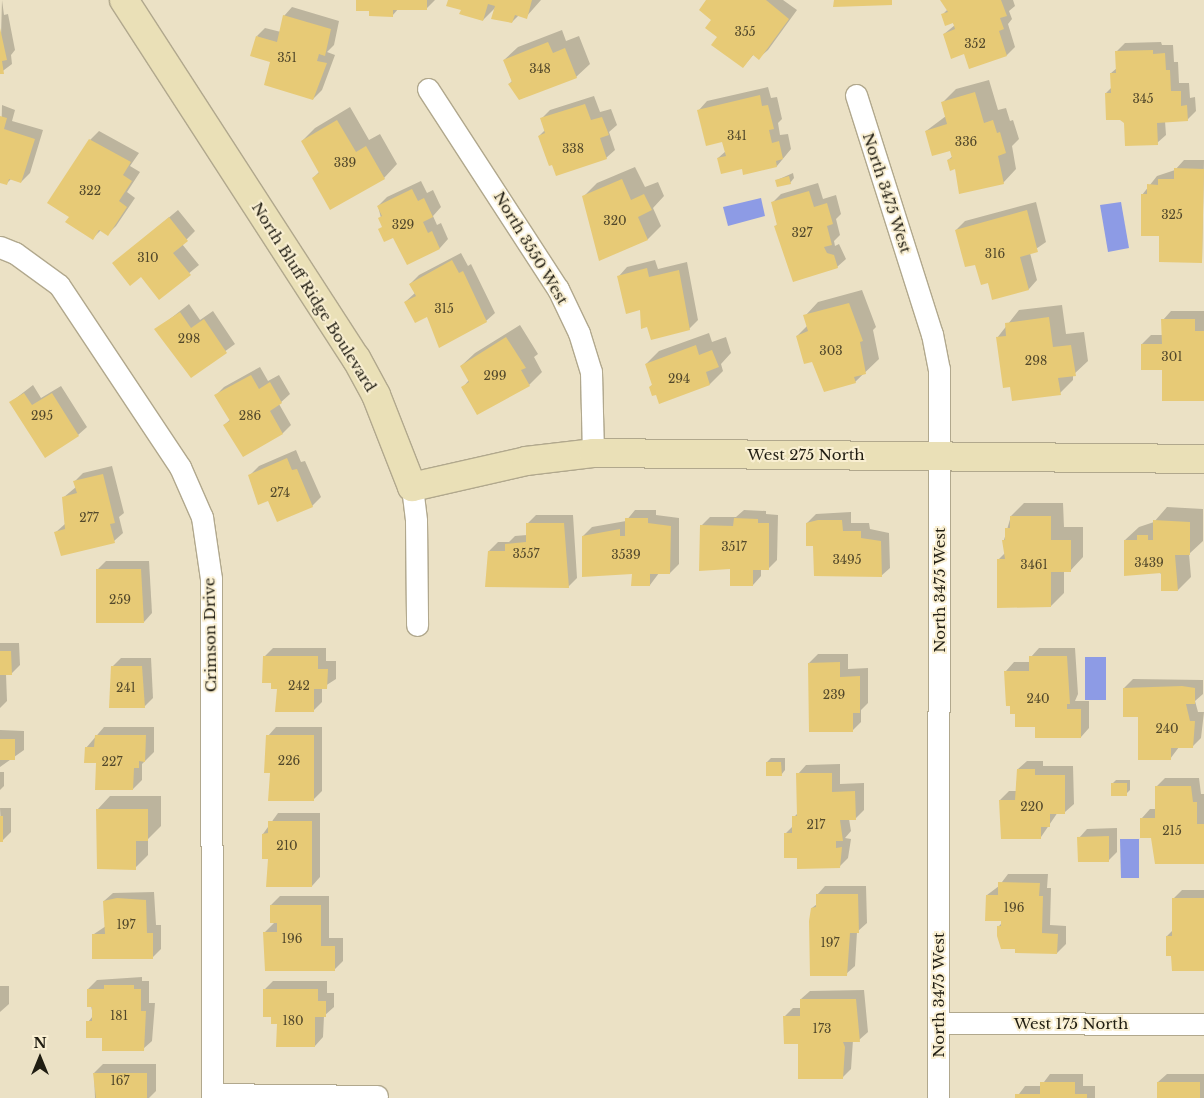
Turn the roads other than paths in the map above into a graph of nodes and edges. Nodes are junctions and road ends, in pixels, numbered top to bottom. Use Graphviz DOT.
graph roads {
  1 [pos="124,0"];
  2 [pos="428,88"];
  3 [pos="856,95"];
  4 [pos="0,247"];
  5 [pos="594,453"];
  6 [pos="941,456"];
  7 [pos="1204,459"];
  8 [pos="412,487"];
  9 [pos="417,625"];
  10 [pos="939,1024"];
  11 [pos="1204,1024"];
  12 [pos="212,1096"];
  13 [pos="377,1096"];
  14 [pos="938,1098"];
  1 -- 8 [label="street, North Bluff Ridge Boulevard"];
  2 -- 5 [label="street, North 3550 West"];
  3 -- 6 [label="street, North 3475 West"];
  4 -- 12 [label="street, Crimson Drive"];
  5 -- 6 [label="street, West 275 North"];
  5 -- 8 [label="street, West 275 North"];
  6 -- 7 [label="street, West 275 North"];
  6 -- 10 [label="street, North 3475 West"];
  8 -- 9 [label="street, North Bluff Ridge Boulevard"];
  10 -- 11 [label="street, West 175 North"];
  10 -- 14 [label="street, North 3475 West"];
  12 -- 13 [label="street"];
}
